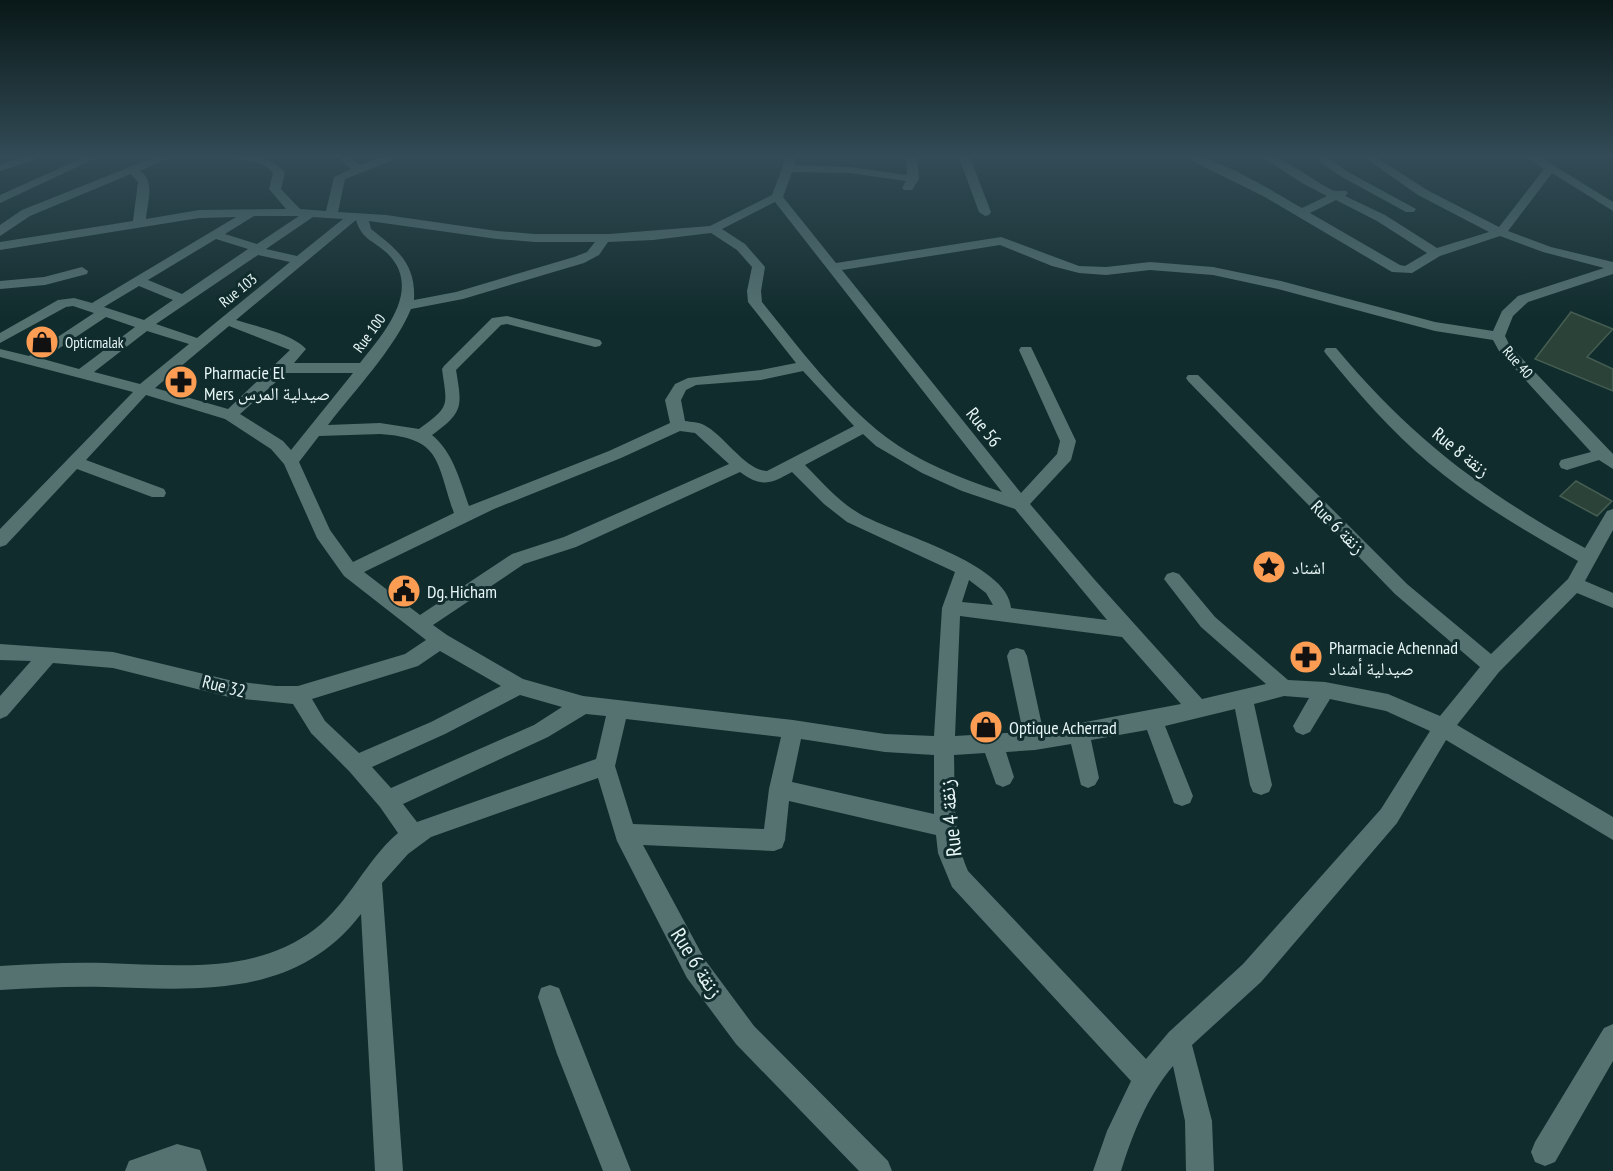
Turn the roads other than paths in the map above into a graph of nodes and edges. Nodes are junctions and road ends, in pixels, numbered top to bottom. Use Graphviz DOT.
graph roads {
  1 [pos="34,210"];
  2 [pos="141,210"];
  3 [pos="294,210"];
  4 [pos="332,210"];
  5 [pos="752,210"];
  6 [pos="787,210"];
  7 [pos="1292,210"];
  8 [pos="1308,210"];
  9 [pos="1363,210"];
  10 [pos="1408,210"];
  11 [pos="1457,210"];
  12 [pos="1518,210"];
  13 [pos="296,212"];
  14 [pos="251,213"];
  15 [pos="311,213"];
  16 [pos="331,214"];
  17 [pos="1299,214"];
  18 [pos="358,217"];
  19 [pos="1381,218"];
  20 [pos="140,223"];
  21 [pos="713,229"];
  22 [pos="0,232"];
  23 [pos="1501,232"];
  24 [pos="216,235"];
  25 [pos="603,238"];
  26 [pos="0,246"];
  27 [pos="256,249"];
  28 [pos="1436,253"];
  29 [pos="300,261"];
  30 [pos="1613,267"];
  31 [pos="832,268"];
  32 [pos="82,271"];
  33 [pos="139,280"];
  34 [pos="0,285"];
  35 [pos="182,299"];
  36 [pos="405,306"];
  37 [pos="99,309"];
  38 [pos="226,321"];
  39 [pos="146,325"];
  40 [pos="1498,336"];
  41 [pos="0,339"];
  42 [pos="199,343"];
  43 [pos="595,343"];
  44 [pos="1026,350"];
  45 [pos="1331,351"];
  46 [pos="0,353"];
  47 [pos="31,361"];
  48 [pos="806,366"];
  49 [pos="282,368"];
  50 [pos="363,368"];
  51 [pos="82,374"];
  52 [pos="1193,378"];
  53 [pos="144,389"];
  54 [pos="230,415"];
  55 [pos="678,426"];
  56 [pos="864,427"];
  57 [pos="315,431"];
  58 [pos="421,435"];
  59 [pos="1607,459"];
  60 [pos="74,462"];
  61 [pos="291,462"];
  62 [pos="1567,464"];
  63 [pos="741,465"];
  64 [pos="795,465"];
  65 [pos="158,493"];
  66 [pos="1020,504"];
  67 [pos="1613,515"];
  68 [pos="464,516"];
  69 [pos="1607,538"];
  70 [pos="0,540"];
  71 [pos="1588,558"];
  72 [pos="964,570"];
  73 [pos="350,571"];
  74 [pos="1173,579"];
  75 [pos="1574,584"];
  76 [pos="1613,601"];
  77 [pos="951,608"];
  78 [pos="1002,614"];
  79 [pos="419,625"];
  80 [pos="1125,630"];
  81 [pos="440,641"];
  82 [pos="0,652"];
  83 [pos="48,655"];
  84 [pos="1017,656"];
  85 [pos="1492,666"];
  86 [pos="518,686"];
  87 [pos="1284,688"];
  88 [pos="1325,690"];
  89 [pos="298,695"];
  90 [pos="1243,700"];
  91 [pos="583,705"];
  92 [pos="1197,708"];
  93 [pos="618,709"];
  94 [pos="0,710"];
  95 [pos="1153,720"];
  96 [pos="1303,726"];
  97 [pos="1443,727"];
  98 [pos="793,729"];
  99 [pos="1079,732"];
  100 [pos="1035,741"];
  101 [pos="993,744"];
  102 [pos="944,746"];
  103 [pos="356,764"];
  104 [pos="605,766"];
  105 [pos="1003,777"];
  106 [pos="1088,778"];
  107 [pos="1261,785"];
  108 [pos="780,789"];
  109 [pos="1182,795"];
  110 [pos="388,800"];
  111 [pos="946,827"];
  112 [pos="1613,829"];
  113 [pos="625,834"];
  114 [pos="413,835"];
  115 [pos="371,882"];
  116 [pos="0,978"];
  117 [pos="549,997"];
  118 [pos="1613,1037"];
  119 [pos="1178,1041"];
  120 [pos="1146,1078"];
  121 [pos="1545,1152"];
  122 [pos="139,1171"];
  123 [pos="193,1171"];
  124 [pos="389,1171"];
  125 [pos="617,1171"];
  126 [pos="878,1171"];
  127 [pos="1107,1171"];
  128 [pos="1200,1171"];
  1 -- 22 [label="street"];
  2 -- 20 [label="street"];
  3 -- 13 [label="street"];
  4 -- 16 [label="street"];
  5 -- 21 [label="street"];
  6 -- 31 [label="street, Rue 56"];
  7 -- 17 [label="street"];
  8 -- 17 [label="street"];
  9 -- 19 [label="street"];
  10 -- 19 [label="street"];
  11 -- 23 [label="street"];
  12 -- 23 [label="street"];
  13 -- 14 [label="street"];
  13 -- 15 [label="street"];
  14 -- 20 [label="street"];
  14 -- 24 [label="street"];
  15 -- 16 [label="street"];
  15 -- 27 [label="street"];
  16 -- 18 [label="street"];
  17 -- 28 [label="street"];
  18 -- 25 [label="street"];
  18 -- 29 [label="street, Rue 103"];
  18 -- 36 [label="street, Rue 100"];
  19 -- 28 [label="street"];
  20 -- 26 [label="street"];
  21 -- 25 [label="street"];
  21 -- 48 [label="street"];
  23 -- 28 [label="street"];
  23 -- 30 [label="street"];
  24 -- 27 [label="street"];
  24 -- 33 [label="street"];
  25 -- 36 [label="street"];
  27 -- 29 [label="street"];
  27 -- 35 [label="street"];
  29 -- 38 [label="street, Rue 103"];
  30 -- 40 [label="street, Rue 40"];
  31 -- 40 [label="street"];
  31 -- 66 [label="street, Rue 56"];
  32 -- 34 [label="street"];
  33 -- 35 [label="street"];
  33 -- 37 [label="street"];
  35 -- 39 [label="street"];
  36 -- 50 [label="street, Rue 100"];
  37 -- 39 [label="street"];
  37 -- 41 [label="street"];
  37 -- 47 [label="street"];
  38 -- 42 [label="street, Rue 103"];
  38 -- 49 [label="street"];
  39 -- 42 [label="street"];
  39 -- 51 [label="street"];
  40 -- 59 [label="street, Rue 40"];
  42 -- 53 [label="street, Rue 103"];
  43 -- 58 [label="street"];
  44 -- 66 [label="street"];
  45 -- 71 [label="street, Rue 8 زنقة"];
  46 -- 47 [label="street"];
  47 -- 51 [label="street"];
  48 -- 55 [label="street"];
  48 -- 56 [label="street"];
  49 -- 50 [label="street"];
  49 -- 54 [label="street"];
  50 -- 57 [label="street, Rue 100"];
  51 -- 53 [label="street"];
  52 -- 85 [label="street, Rue 6 زنقة"];
  53 -- 54 [label="street"];
  53 -- 60 [label="street, Rue 103"];
  54 -- 61 [label="street"];
  55 -- 63 [label="street"];
  55 -- 68 [label="street"];
  56 -- 64 [label="street"];
  56 -- 66 [label="street"];
  57 -- 58 [label="street"];
  57 -- 61 [label="street, Rue 100"];
  58 -- 68 [label="street"];
  59 -- 62 [label="street"];
  60 -- 65 [label="street"];
  60 -- 70 [label="street, Rue 103"];
  61 -- 73 [label="street"];
  63 -- 64 [label="street"];
  63 -- 79 [label="street"];
  64 -- 72 [label="street"];
  66 -- 80 [label="street, Rue 56"];
  67 -- 69 [label="street"];
  68 -- 73 [label="street"];
  69 -- 71 [label="street"];
  71 -- 75 [label="street"];
  72 -- 77 [label="street, Rue 4 زنقة"];
  72 -- 78 [label="street"];
  73 -- 79 [label="street"];
  74 -- 87 [label="street"];
  75 -- 76 [label="street"];
  75 -- 85 [label="street"];
  77 -- 78 [label="street"];
  77 -- 102 [label="street, Rue 4 زنقة"];
  78 -- 80 [label="street"];
  79 -- 81 [label="street"];
  80 -- 92 [label="street, Rue 56"];
  81 -- 86 [label="street"];
  81 -- 89 [label="street, Rue 32"];
  82 -- 83 [label="street, Rue 32"];
  83 -- 89 [label="street, Rue 32"];
  83 -- 94 [label="street"];
  84 -- 100 [label="street"];
  85 -- 97 [label="street"];
  86 -- 91 [label="street"];
  86 -- 103 [label="street"];
  87 -- 88 [label="street"];
  87 -- 90 [label="street"];
  88 -- 96 [label="street"];
  88 -- 97 [label="street"];
  89 -- 103 [label="street"];
  90 -- 92 [label="street"];
  90 -- 107 [label="street"];
  91 -- 93 [label="street"];
  91 -- 110 [label="street"];
  92 -- 95 [label="street"];
  93 -- 98 [label="street"];
  93 -- 104 [label="street, Rue 6 زنقة"];
  95 -- 99 [label="street"];
  95 -- 109 [label="street"];
  97 -- 112 [label="street"];
  97 -- 119 [label="street"];
  98 -- 102 [label="street"];
  98 -- 108 [label="street"];
  99 -- 100 [label="street"];
  99 -- 106 [label="street"];
  100 -- 101 [label="street"];
  101 -- 102 [label="street"];
  101 -- 105 [label="street"];
  102 -- 111 [label="street, Rue 4 زنقة"];
  103 -- 110 [label="street"];
  104 -- 113 [label="street, Rue 6 زنقة"];
  104 -- 114 [label="street"];
  108 -- 111 [label="street"];
  108 -- 113 [label="street"];
  110 -- 114 [label="street"];
  111 -- 120 [label="street, Rue 4 زنقة"];
  113 -- 126 [label="street, Rue 6 زنقة"];
  114 -- 115 [label="street"];
  115 -- 116 [label="street"];
  115 -- 124 [label="street"];
  117 -- 125 [label="street"];
  118 -- 121 [label="street"];
  119 -- 120 [label="street"];
  119 -- 128 [label="street"];
  120 -- 127 [label="street"];
  122 -- 123 [label="street"];
}
